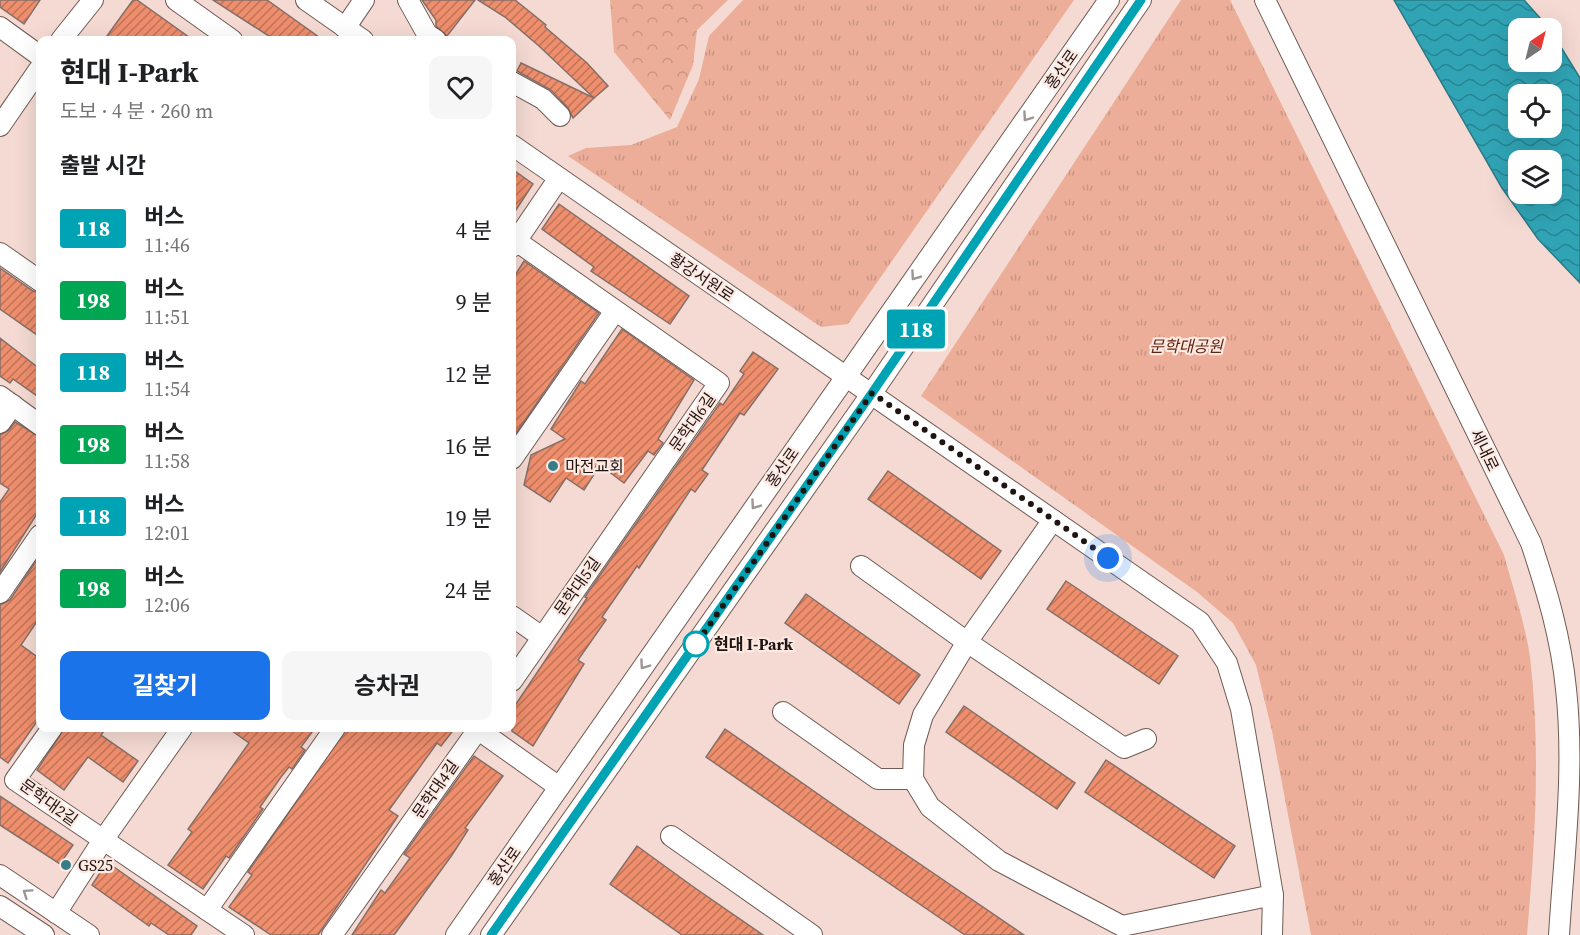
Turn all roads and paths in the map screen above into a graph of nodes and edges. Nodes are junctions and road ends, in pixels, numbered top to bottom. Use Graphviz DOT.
graph roads {
  1 [pos="93,0"];
  2 [pos="176,0"];
  3 [pos="306,0"];
  4 [pos="364,0"];
  5 [pos="408,0"];
  6 [pos="1109,0"];
  7 [pos="1141,0"];
  8 [pos="1265,0"];
  9 [pos="0,27"];
  10 [pos="345,28"];
  11 [pos="64,36"];
  12 [pos="226,36"];
  13 [pos="357,36"];
  14 [pos="430,36"];
  15 [pos="36,53"];
  16 [pos="36,74"];
  17 [pos="516,84"];
  18 [pos="560,116"];
  19 [pos="0,126"];
  20 [pos="516,148"];
  21 [pos="559,178"];
  22 [pos="516,238"];
  23 [pos="516,244"];
  24 [pos="0,253"];
  25 [pos="36,278"];
  26 [pos="615,311"];
  27 [pos="846,375"];
  28 [pos="872,393"];
  29 [pos="6,400"];
  30 [pos="36,422"];
  31 [pos="0,423"];
  32 [pos="516,453"];
  33 [pos="634,505"];
  34 [pos="1053,520"];
  35 [pos="36,541"];
  36 [pos="861,566"];
  37 [pos="0,593"];
  38 [pos="516,618"];
  39 [pos="542,637"];
  40 [pos="967,642"];
  41 [pos="516,675"];
  42 [pos="783,712"];
  43 [pos="49,732"];
  44 [pos="179,732"];
  45 [pos="332,732"];
  46 [pos="475,732"];
  47 [pos="483,732"];
  48 [pos="1146,739"];
  49 [pos="913,779"];
  50 [pos="559,788"];
  51 [pos="671,836"];
  52 [pos="103,840"];
  53 [pos="0,874"];
  54 [pos="1273,895"];
  55 [pos="0,906"];
  56 [pos="207,910"];
  57 [pos="56,913"];
  58 [pos="1121,931"];
  59 [pos="44,935"];
  60 [pos="88,935"];
  61 [pos="244,935"];
  62 [pos="332,935"];
  63 [pos="456,935"];
  64 [pos="491,935"];
  65 [pos="812,935"];
  66 [pos="1272,935"];
  67 [pos="1559,935"];
  1 -- 11 [label="street"];
  2 -- 12 [label="street"];
  3 -- 10 [label="street"];
  4 -- 10 [label="street"];
  5 -- 14 [label="street"];
  6 -- 27 [label="street, 홍산로, one-way"];
  7 -- 28 [label="street, 홍산로"];
  8 -- 67 [label="street, 세내로"];
  9 -- 15 [label="street"];
  10 -- 13 [label="street"];
  16 -- 19 [label="street"];
  17 -- 18 [label="street"];
  20 -- 21 [label="street, 황강서원로"];
  21 -- 22 [label="street"];
  21 -- 27 [label="street, 황강서원로"];
  23 -- 26 [label="street, 문학대6길"];
  24 -- 25 [label="street"];
  26 -- 32 [label="street"];
  26 -- 33 [label="street, 문학대6길"];
  27 -- 28 [label="street, 황강서원로"];
  27 -- 50 [label="street, 홍산로, one-way"];
  28 -- 34 [label="street, 황강서원로"];
  28 -- 64 [label="street, 홍산로"];
  29 -- 30 [label="street"];
  29 -- 31 [label="street"];
  33 -- 39 [label="street, 문학대5길"];
  34 -- 40 [label="street"];
  34 -- 54 [label="street, 황강서원로"];
  35 -- 37 [label="street"];
  36 -- 40 [label="street"];
  38 -- 39 [label="street"];
  39 -- 41 [label="street, 문학대5길"];
  40 -- 48 [label="street"];
  40 -- 49 [label="street"];
  42 -- 49 [label="street"];
  43 -- 52 [label="street, 문학대2길"];
  44 -- 52 [label="street"];
  45 -- 56 [label="street"];
  46 -- 62 [label="street, 문학대4길"];
  47 -- 50 [label="street"];
  49 -- 58 [label="street"];
  50 -- 63 [label="street, 홍산로"];
  51 -- 65 [label="street"];
  52 -- 56 [label="street, 문학대2길"];
  52 -- 57 [label="street"];
  57 -- 53 [label="street, one-way"];
  54 -- 58 [label="street"];
  54 -- 66 [label="street, 황강서원로"];
  55 -- 59 [label="street"];
  56 -- 61 [label="street, 문학대2길"];
  57 -- 60 [label="street"];
}
